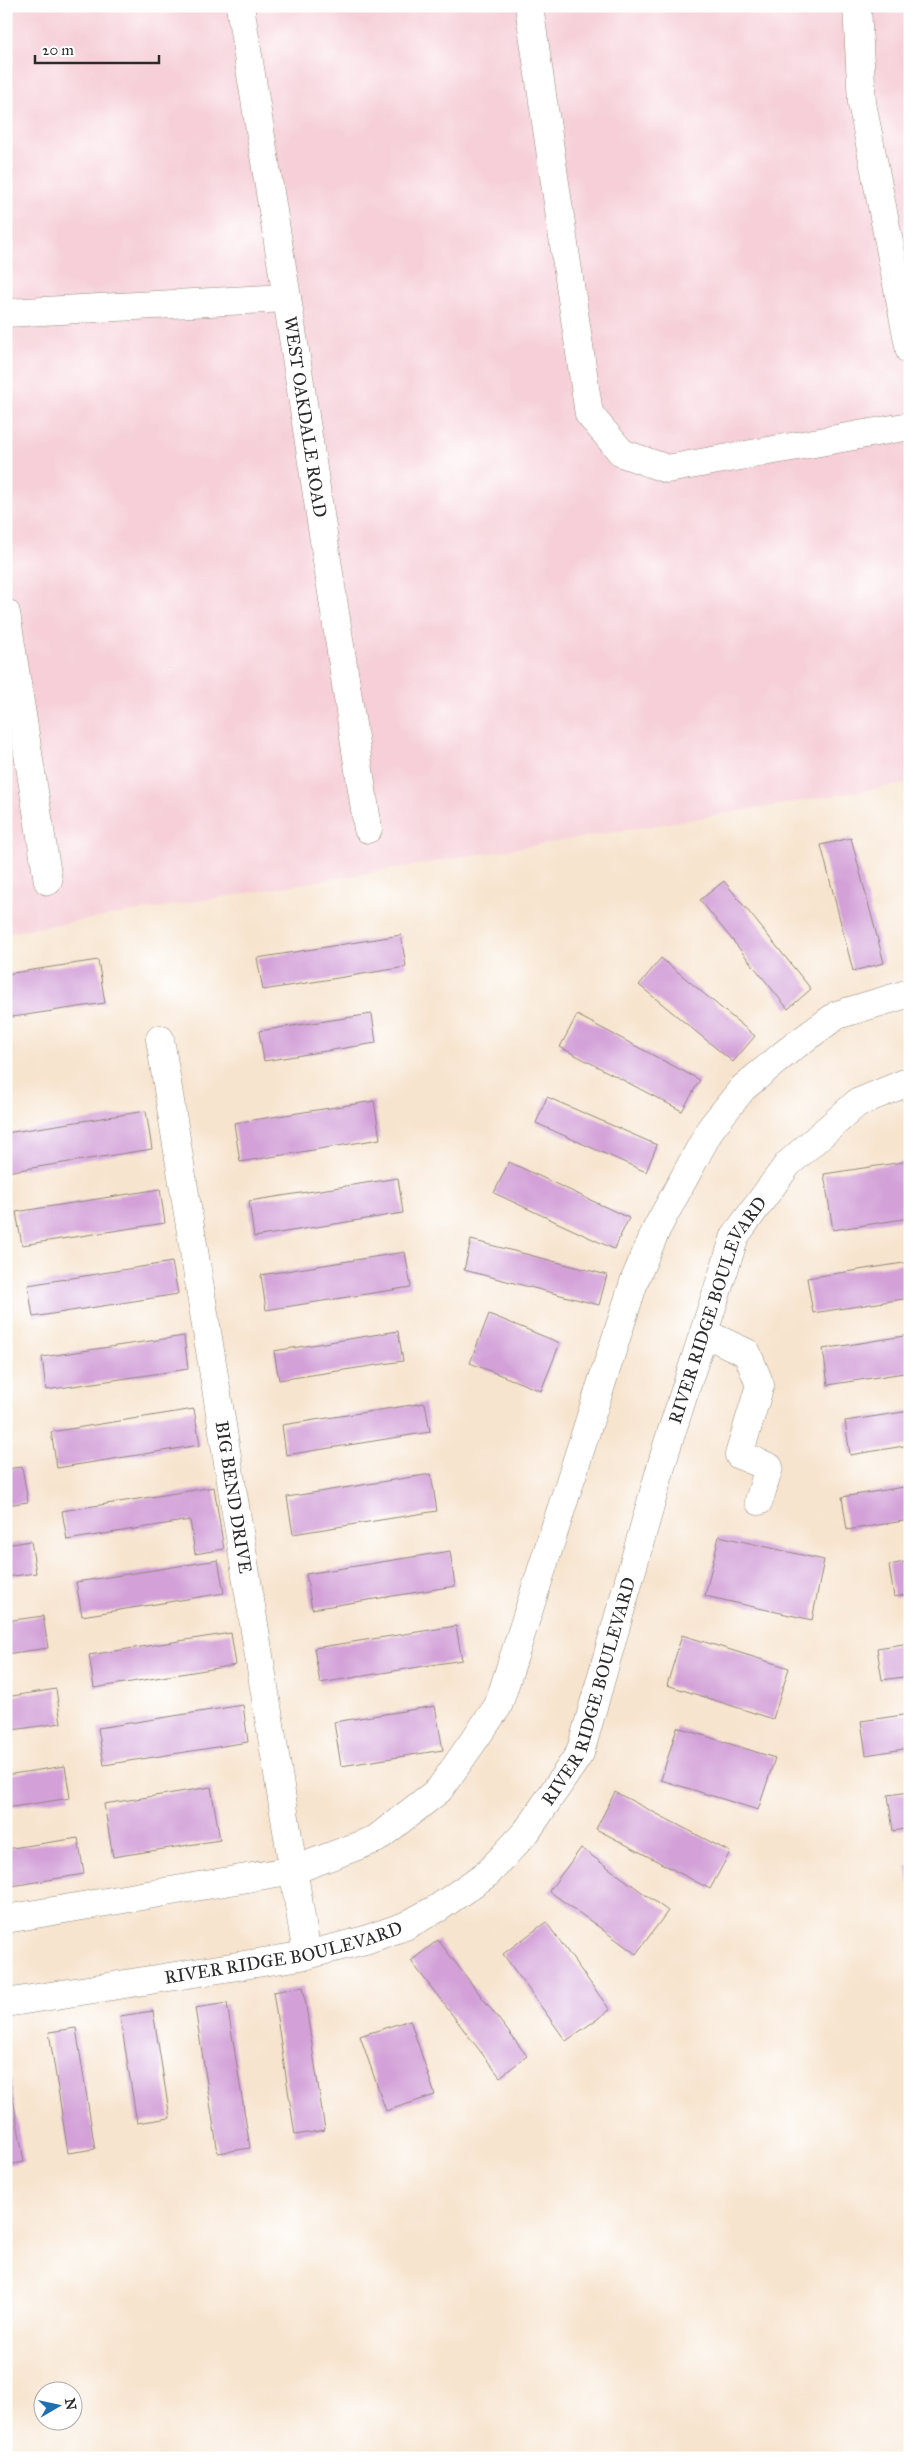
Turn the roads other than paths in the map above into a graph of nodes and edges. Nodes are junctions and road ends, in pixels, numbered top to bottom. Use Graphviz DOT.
graph roads {
  1 [pos="240,6"];
  2 [pos="529,6"];
  3 [pos="857,6"];
  4 [pos="287,298"];
  5 [pos="6,313"];
  6 [pos="910,351"];
  7 [pos="910,426"];
  8 [pos="6,613"];
  9 [pos="368,829"];
  10 [pos="48,881"];
  11 [pos="910,993"];
  12 [pos="160,1039"];
  13 [pos="910,1081"];
  14 [pos="704,1334"];
  15 [pos="759,1501"];
  16 [pos="294,1870"];
  17 [pos="6,1919"];
  18 [pos="307,1955"];
  19 [pos="6,2003"];
  1 -- 4 [label="street, WEST OAKDALE ROAD"];
  2 -- 7 [label="street"];
  3 -- 6 [label="street"];
  4 -- 5 [label="street"];
  4 -- 9 [label="street, WEST OAKDALE ROAD"];
  8 -- 10 [label="street"];
  11 -- 16 [label="street"];
  12 -- 16 [label="street, BIG BEND DRIVE"];
  13 -- 14 [label="street, RIVER RIDGE BOULEVARD"];
  14 -- 15 [label="street"];
  14 -- 18 [label="street, RIVER RIDGE BOULEVARD"];
  16 -- 17 [label="street"];
  16 -- 18 [label="street, BIG BEND DRIVE"];
  18 -- 19 [label="street, RIVER RIDGE BOULEVARD"];
}
